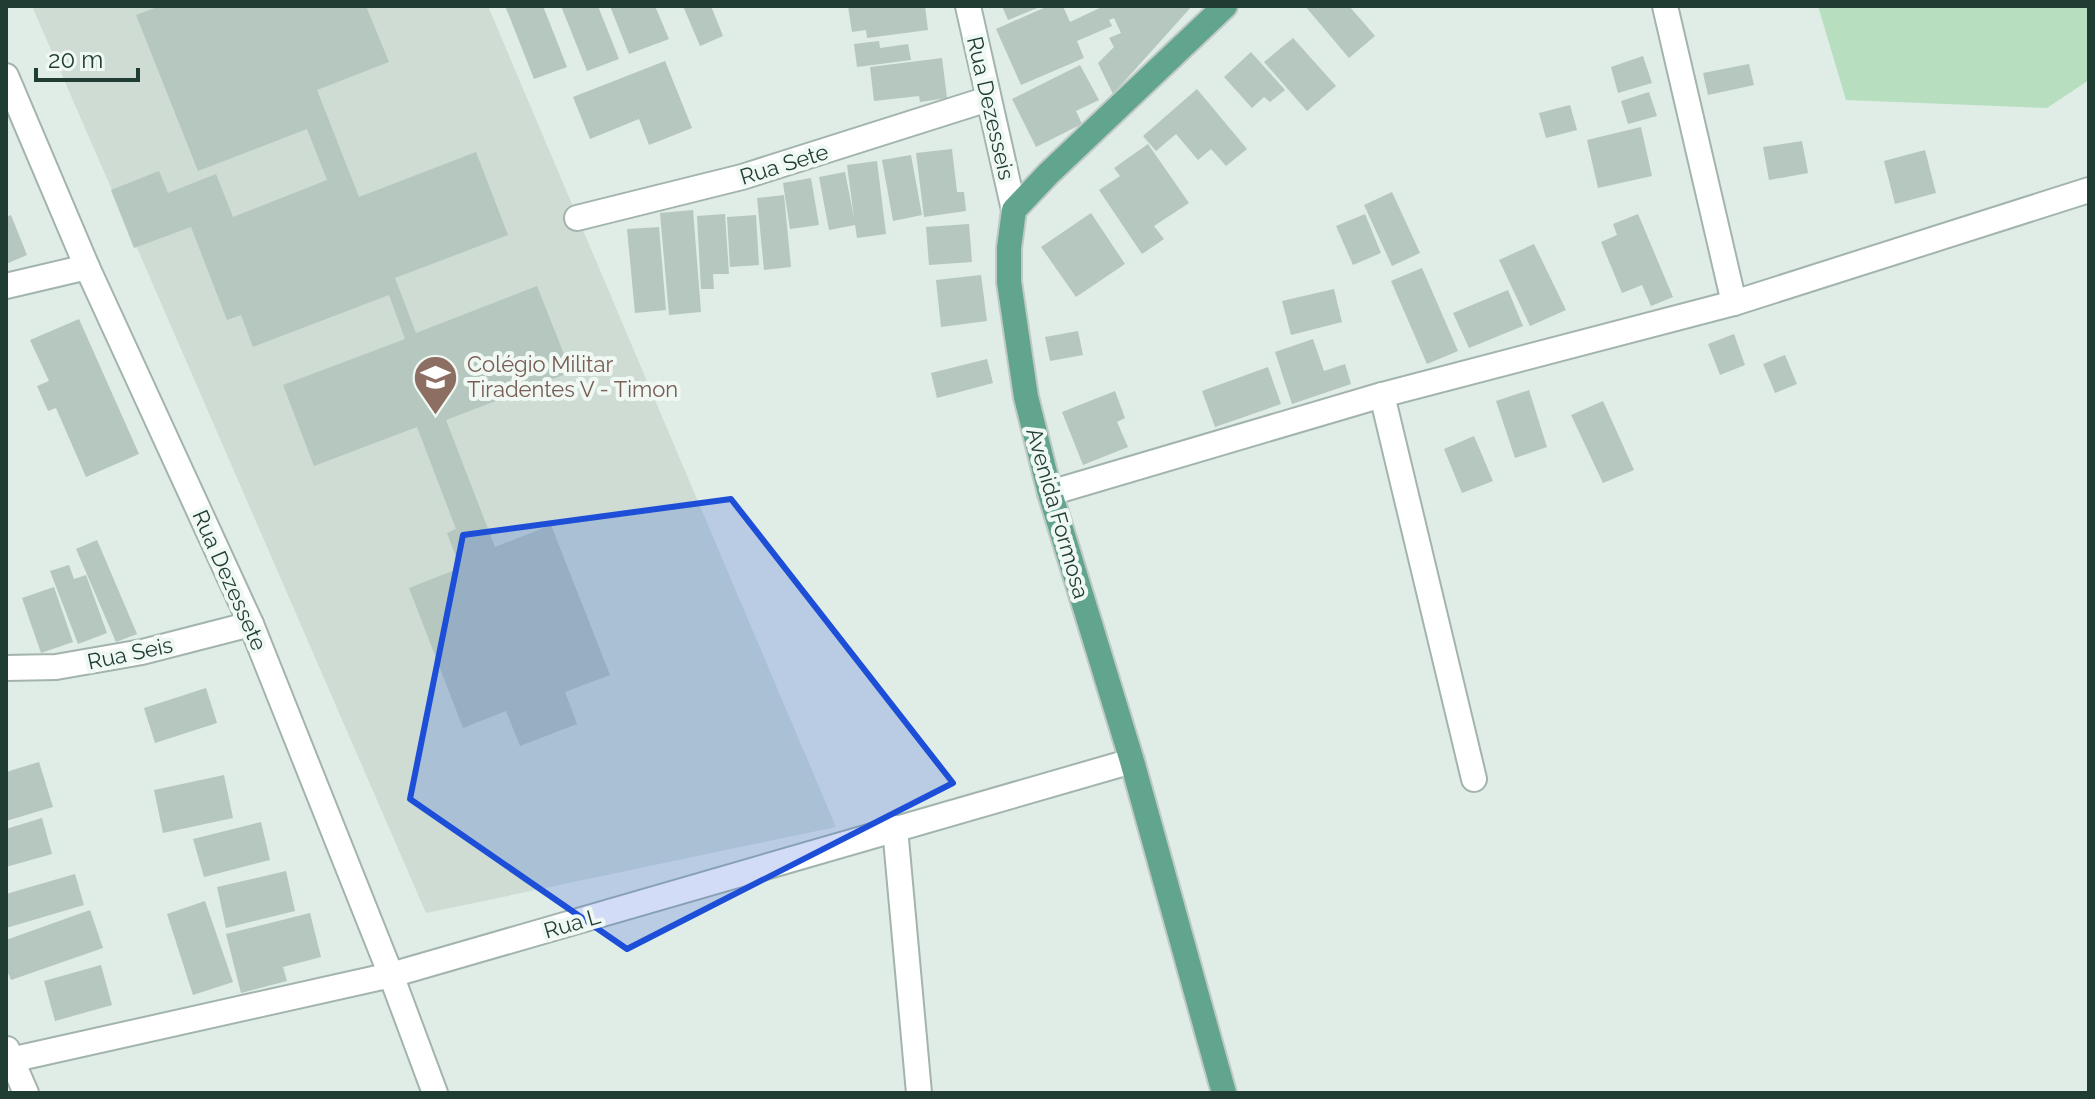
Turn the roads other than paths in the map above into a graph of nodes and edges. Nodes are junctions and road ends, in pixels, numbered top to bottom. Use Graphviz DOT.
graph roads {
  1 [pos="968,6"];
  2 [pos="1225,6"];
  3 [pos="1665,6"];
  4 [pos="6,76"];
  5 [pos="988,99"];
  6 [pos="2089,190"];
  7 [pos="1014,210"];
  8 [pos="577,218"];
  9 [pos="87,267"];
  10 [pos="6,286"];
  11 [pos="1734,303"];
  12 [pos="1382,395"];
  13 [pos="1050,493"];
  14 [pos="251,624"];
  15 [pos="6,668"];
  16 [pos="1132,761"];
  17 [pos="1474,779"];
  18 [pos="895,828"];
  19 [pos="391,975"];
  20 [pos="8,1056"];
  21 [pos="26,1093"];
  22 [pos="435,1093"];
  23 [pos="919,1093"];
  24 [pos="1224,1093"];
  1 -- 5 [label="street, Rua Dezesseis"];
  2 -- 7 [label="main road"];
  3 -- 11 [label="street"];
  4 -- 9 [label="street, Rua Dezessete"];
  5 -- 7 [label="street, Rua Dezesseis"];
  5 -- 8 [label="street, Rua Sete"];
  6 -- 11 [label="street"];
  7 -- 13 [label="main road, Avenida Formosa"];
  9 -- 10 [label="street"];
  9 -- 14 [label="street, Rua Dezessete"];
  11 -- 12 [label="street"];
  12 -- 13 [label="street"];
  12 -- 17 [label="street"];
  13 -- 16 [label="main road, Avenida Formosa"];
  14 -- 15 [label="street, Rua Seis"];
  14 -- 19 [label="street, Rua Dezessete"];
  16 -- 18 [label="street, Rua L"];
  16 -- 24 [label="main road, Avenida Formosa"];
  18 -- 19 [label="street, Rua L"];
  18 -- 23 [label="street"];
  19 -- 20 [label="street, Rua L"];
  19 -- 22 [label="street, Rua Dezessete"];
  20 -- 21 [label="street"];
}
